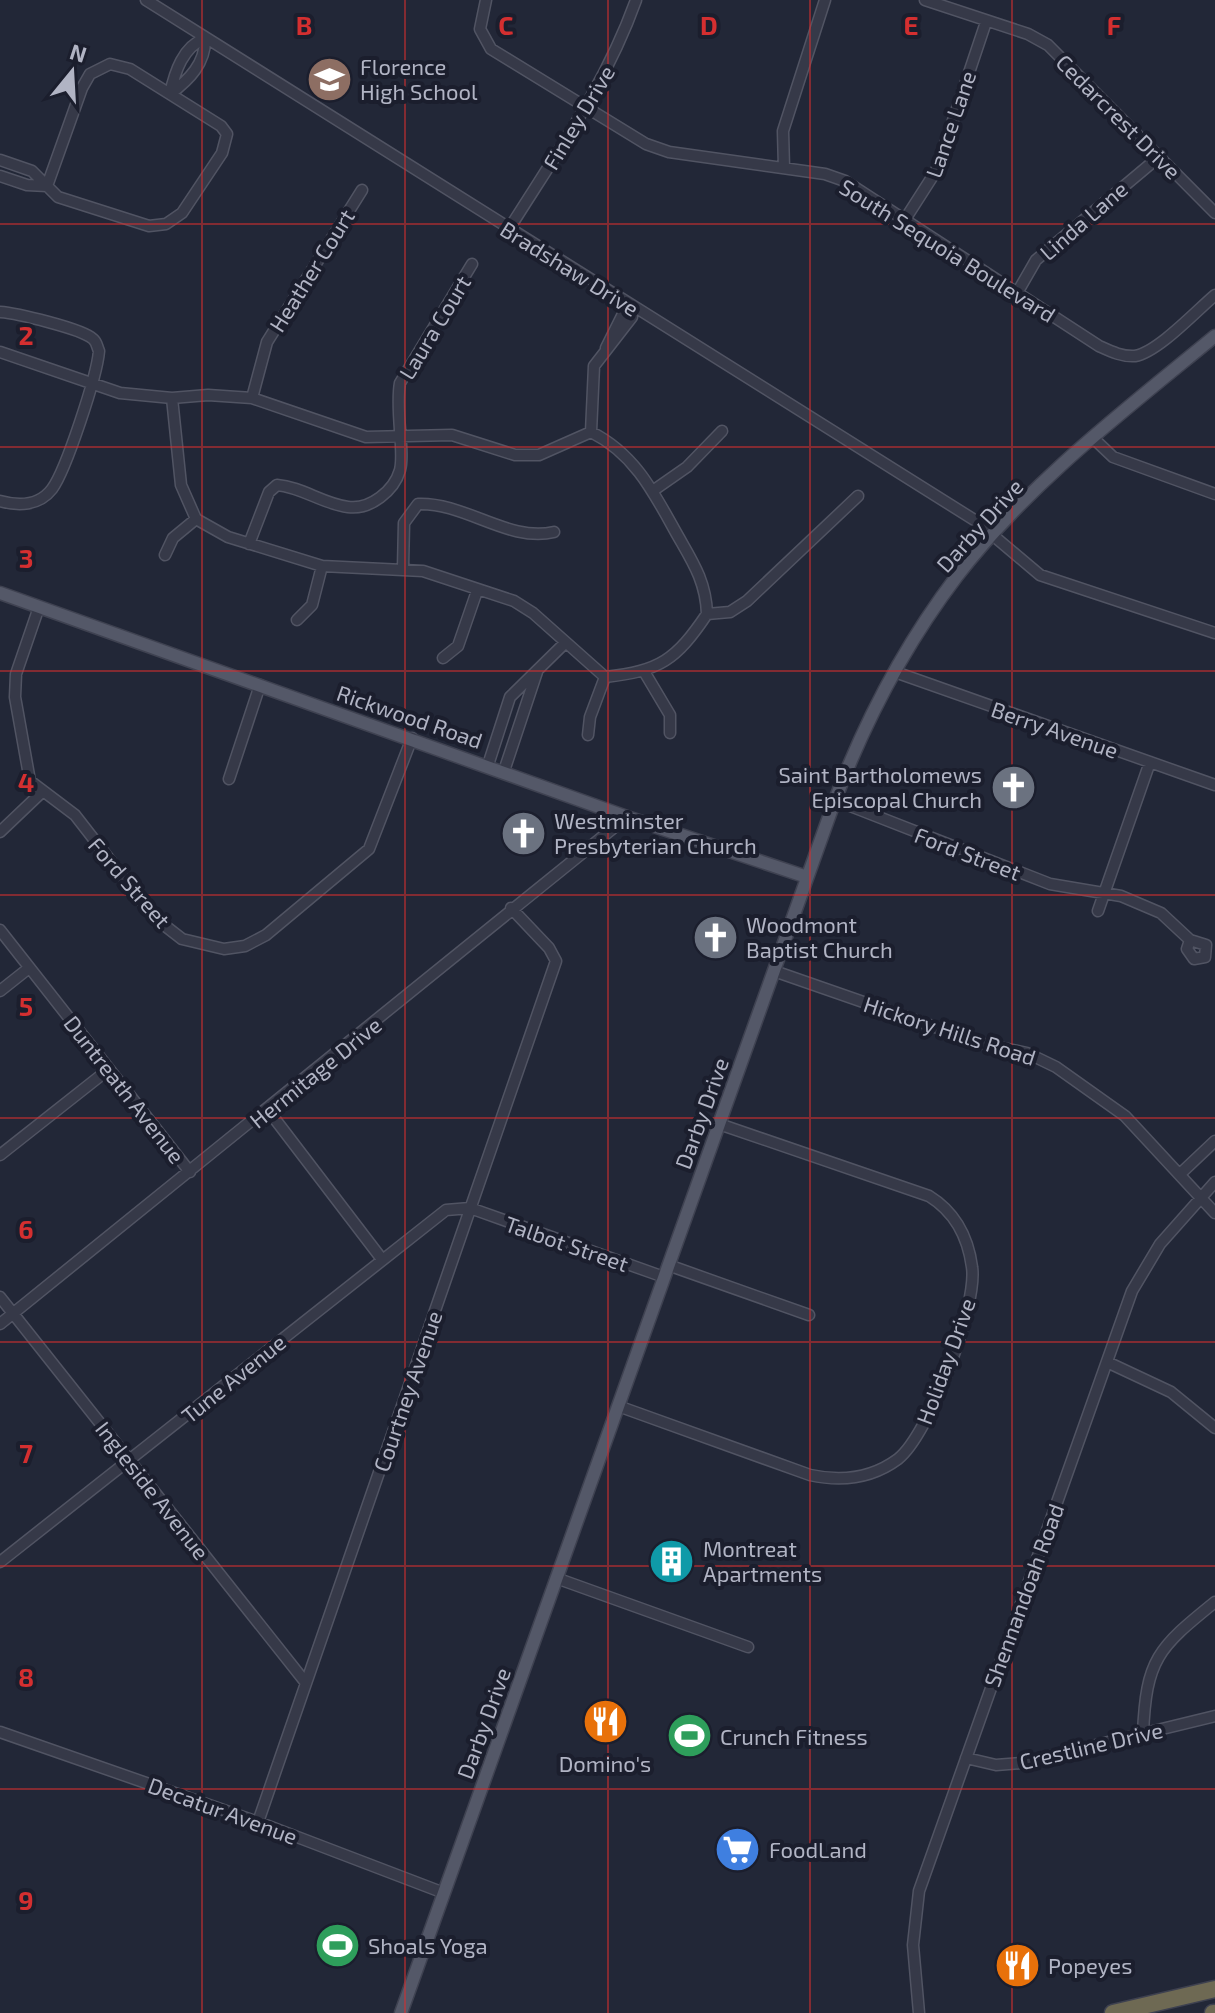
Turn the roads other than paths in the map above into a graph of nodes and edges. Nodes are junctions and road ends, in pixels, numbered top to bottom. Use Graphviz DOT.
graph roads {
  1 [pos="146,0"];
  2 [pos="486,0"];
  3 [pos="636,0"];
  4 [pos="825,0"];
  5 [pos="925,0"];
  6 [pos="986,22"];
  7 [pos="205,38"];
  8 [pos="170,94"];
  9 [pos="586,110"];
  10 [pos="1160,156"];
  11 [pos="0,160"];
  12 [pos="784,168"];
  13 [pos="0,176"];
  14 [pos="47,186"];
  15 [pos="362,190"];
  16 [pos="1215,213"];
  17 [pos="904,221"];
  18 [pos="509,229"];
  19 [pos="472,264"];
  20 [pos="1017,293"];
  21 [pos="1215,295"];
  22 [pos="632,307"];
  23 [pos="0,312"];
  24 [pos="1215,336"];
  25 [pos="0,352"];
  26 [pos="93,383"];
  27 [pos="172,398"];
  28 [pos="252,398"];
  29 [pos="722,431"];
  30 [pos="591,432"];
  31 [pos="1092,437"];
  32 [pos="398,439"];
  33 [pos="654,490"];
  34 [pos="1215,494"];
  35 [pos="858,496"];
  36 [pos="0,501"];
  37 [pos="196,519"];
  38 [pos="554,532"];
  39 [pos="994,536"];
  40 [pos="249,544"];
  41 [pos="165,555"];
  42 [pos="322,566"];
  43 [pos="403,568"];
  44 [pos="477,591"];
  45 [pos="0,593"];
  46 [pos="39,607"];
  47 [pos="707,614"];
  48 [pos="297,620"];
  49 [pos="1215,633"];
  50 [pos="565,643"];
  51 [pos="443,658"];
  52 [pos="538,670"];
  53 [pos="895,672"];
  54 [pos="645,673"];
  55 [pos="605,677"];
  56 [pos="260,685"];
  57 [pos="670,733"];
  58 [pos="588,735"];
  59 [pos="412,738"];
  60 [pos="1150,762"];
  61 [pos="488,765"];
  62 [pos="504,771"];
  63 [pos="229,779"];
  64 [pos="1215,785"];
  65 [pos="42,792"];
  66 [pos="835,800"];
  67 [pos="627,817"];
  68 [pos="0,832"];
  69 [pos="807,877"];
  70 [pos="1105,891"];
  71 [pos="511,908"];
  72 [pos="1098,911"];
  73 [pos="0,930"];
  74 [pos="1190,940"];
  75 [pos="29,968"];
  76 [pos="774,971"];
  77 [pos="0,991"];
  78 [pos="109,1069"];
  79 [pos="268,1110"];
  80 [pos="719,1124"];
  81 [pos="1215,1141"];
  82 [pos="0,1155"];
  83 [pos="190,1172"];
  84 [pos="1180,1174"];
  85 [pos="1215,1182"];
  86 [pos="1199,1200"];
  87 [pos="470,1208"];
  88 [pos="1215,1213"];
  89 [pos="381,1258"];
  90 [pos="666,1271"];
  91 [pos="0,1297"];
  92 [pos="13,1314"];
  93 [pos="809,1315"];
  94 [pos="0,1324"];
  95 [pos="1107,1362"];
  96 [pos="618,1406"];
  97 [pos="1215,1428"];
  98 [pos="131,1462"];
  99 [pos="0,1562"];
  100 [pos="556,1578"];
  101 [pos="1215,1602"];
  102 [pos="748,1647"];
  103 [pos="306,1683"];
  104 [pos="1215,1716"];
  105 [pos="0,1732"];
  106 [pos="1143,1734"];
  107 [pos="966,1758"];
  108 [pos="258,1822"];
  109 [pos="444,1893"];
  110 [pos="1215,1989"];
  111 [pos="401,2013"];
  112 [pos="919,2013"];
  113 [pos="1113,2013"];
  1 -- 7 [label="street, Bradshaw Drive"];
  2 -- 9 [label="street, South Sequoia Boulevard"];
  3 -- 9 [label="street, Finley Drive"];
  4 -- 12 [label="street"];
  5 -- 6 [label="street, Cedarcrest Drive"];
  6 -- 10 [label="street, Cedarcrest Drive"];
  6 -- 17 [label="street, Lance Lane"];
  7 -- 8 [label="street"];
  7 -- 18 [label="street, Bradshaw Drive"];
  8 -- 14 [label="street"];
  8 -- 14 [label="street"];
  9 -- 12 [label="street, South Sequoia Boulevard"];
  9 -- 18 [label="street, Finley Drive"];
  10 -- 16 [label="street, Cedarcrest Drive"];
  10 -- 20 [label="street, Linda Lane"];
  11 -- 14 [label="street"];
  12 -- 17 [label="street, South Sequoia Boulevard"];
  13 -- 14 [label="street"];
  15 -- 28 [label="street, Heather Court"];
  17 -- 20 [label="street, South Sequoia Boulevard"];
  18 -- 22 [label="street, Bradshaw Drive"];
  19 -- 32 [label="street, Laura Court"];
  20 -- 21 [label="street, South Sequoia Boulevard"];
  22 -- 30 [label="street"];
  22 -- 39 [label="street, Bradshaw Drive"];
  23 -- 26 [label="street"];
  24 -- 31 [label="main road, Darby Drive"];
  25 -- 26 [label="street"];
  26 -- 27 [label="street"];
  26 -- 36 [label="street"];
  27 -- 28 [label="street"];
  27 -- 37 [label="street"];
  28 -- 32 [label="street"];
  29 -- 33 [label="street"];
  30 -- 32 [label="street"];
  30 -- 33 [label="street"];
  31 -- 34 [label="street"];
  31 -- 39 [label="main road, Darby Drive"];
  32 -- 40 [label="street, Laura Court"];
  33 -- 47 [label="street"];
  35 -- 47 [label="street"];
  37 -- 40 [label="street"];
  37 -- 41 [label="street"];
  38 -- 43 [label="street"];
  39 -- 49 [label="street, Bradshaw Drive"];
  39 -- 53 [label="main road, Darby Drive"];
  40 -- 42 [label="street"];
  42 -- 43 [label="street"];
  42 -- 48 [label="street"];
  43 -- 44 [label="street"];
  44 -- 50 [label="street"];
  44 -- 51 [label="street"];
  45 -- 46 [label="main road, Rickwood Road"];
  46 -- 56 [label="main road, Rickwood Road"];
  46 -- 65 [label="street, Ford Street"];
  47 -- 54 [label="street"];
  50 -- 52 [label="street"];
  50 -- 55 [label="street"];
  52 -- 61 [label="street"];
  52 -- 62 [label="street"];
  53 -- 60 [label="street, Berry Avenue"];
  53 -- 66 [label="main road, Darby Drive"];
  54 -- 55 [label="street"];
  54 -- 57 [label="street"];
  55 -- 58 [label="street"];
  56 -- 59 [label="main road, Rickwood Road"];
  56 -- 63 [label="street"];
  59 -- 61 [label="main road, Rickwood Road"];
  59 -- 65 [label="street, Ford Street"];
  60 -- 64 [label="street, Berry Avenue"];
  60 -- 70 [label="street"];
  61 -- 62 [label="main road, Rickwood Road"];
  62 -- 67 [label="main road, Rickwood Road"];
  65 -- 68 [label="street"];
  66 -- 69 [label="main road, Darby Drive"];
  66 -- 70 [label="street, Ford Street"];
  67 -- 69 [label="main road, Rickwood Road"];
  67 -- 71 [label="street, Hermitage Drive"];
  69 -- 76 [label="main road, Darby Drive"];
  70 -- 72 [label="street"];
  70 -- 74 [label="street, Ford Street"];
  71 -- 79 [label="street, Hermitage Drive"];
  71 -- 87 [label="street, Courtney Avenue"];
  73 -- 75 [label="street, Duntreath Avenue"];
  75 -- 77 [label="street"];
  75 -- 78 [label="street, Duntreath Avenue"];
  76 -- 80 [label="main road, Darby Drive"];
  76 -- 84 [label="street, Hickory Hills Road"];
  78 -- 82 [label="street"];
  78 -- 83 [label="street, Duntreath Avenue"];
  79 -- 83 [label="street, Hermitage Drive"];
  79 -- 89 [label="street"];
  80 -- 90 [label="main road, Darby Drive"];
  80 -- 96 [label="street, Holiday Drive"];
  81 -- 84 [label="street"];
  83 -- 92 [label="street, Hermitage Drive"];
  84 -- 86 [label="street, Hickory Hills Road"];
  85 -- 86 [label="street, Shennandoah Road"];
  86 -- 88 [label="street, Hickory Hills Road"];
  86 -- 95 [label="street, Shennandoah Road"];
  87 -- 89 [label="street, Tune Avenue"];
  87 -- 90 [label="street, Talbot Street"];
  87 -- 103 [label="street, Courtney Avenue"];
  89 -- 98 [label="street, Tune Avenue"];
  90 -- 93 [label="street, Talbot Street"];
  90 -- 96 [label="main road, Darby Drive"];
  91 -- 92 [label="street, Ingleside Avenue"];
  92 -- 94 [label="street, Hermitage Drive"];
  92 -- 98 [label="street, Ingleside Avenue"];
  95 -- 97 [label="street"];
  95 -- 107 [label="street, Shennandoah Road"];
  96 -- 100 [label="main road, Darby Drive"];
  98 -- 99 [label="street, Tune Avenue"];
  98 -- 103 [label="street, Ingleside Avenue"];
  100 -- 102 [label="street"];
  100 -- 109 [label="main road, Darby Drive"];
  101 -- 106 [label="street"];
  103 -- 108 [label="street, Courtney Avenue"];
  104 -- 106 [label="street, Crestline Drive"];
  105 -- 108 [label="street, Decatur Avenue"];
  106 -- 107 [label="street, Crestline Drive"];
  107 -- 112 [label="street, Shennandoah Road"];
  108 -- 109 [label="street, Decatur Avenue"];
  109 -- 111 [label="main road, Darby Drive"];
  110 -- 113 [label="highway"];
}
